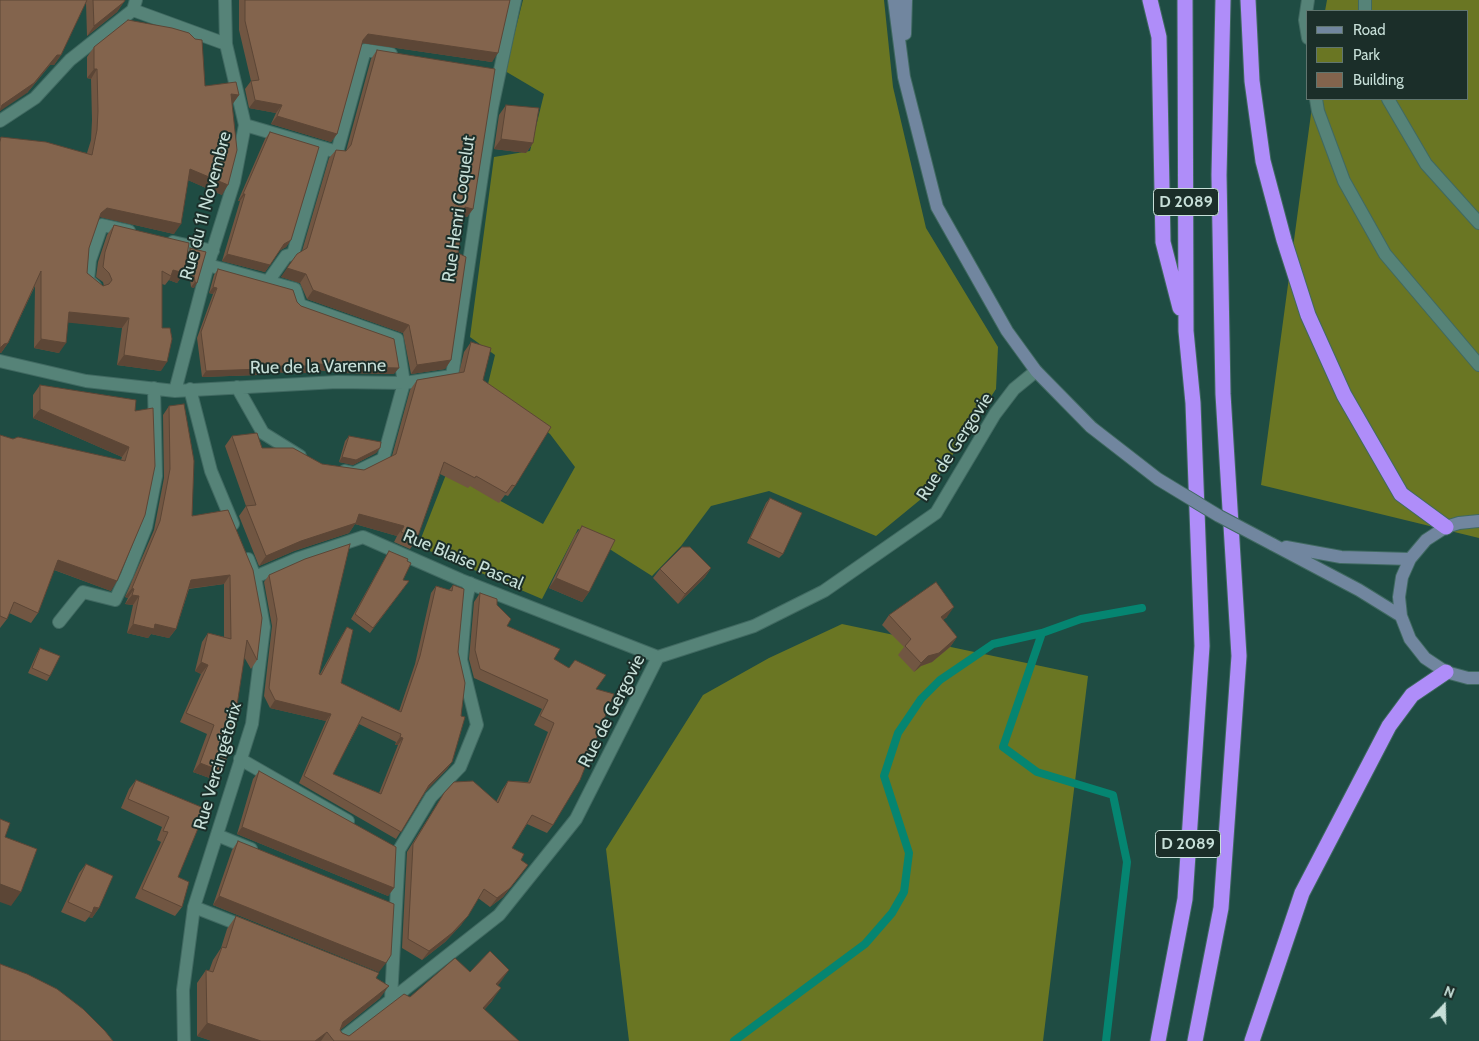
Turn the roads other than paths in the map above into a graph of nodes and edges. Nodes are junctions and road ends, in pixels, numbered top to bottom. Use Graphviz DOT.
graph roads {
  1 [pos="224,0"];
  2 [pos="515,0"];
  3 [pos="894,0"];
  4 [pos="906,0"];
  5 [pos="1150,0"];
  6 [pos="1185,0"];
  7 [pos="1223,0"];
  8 [pos="1248,0"];
  9 [pos="135,5"];
  10 [pos="1306,13"];
  11 [pos="1306,26"];
  12 [pos="226,44"];
  13 [pos="403,56"];
  14 [pos="904,77"];
  15 [pos="1316,100"];
  16 [pos="1389,100"];
  17 [pos="0,121"];
  18 [pos="245,125"];
  19 [pos="324,148"];
  20 [pos="1479,223"];
  21 [pos="139,234"];
  22 [pos="157,238"];
  23 [pos="213,251"];
  24 [pos="208,265"];
  25 [pos="269,280"];
  26 [pos="97,288"];
  27 [pos="1186,331"];
  28 [pos="2,365"];
  29 [pos="1479,365"];
  30 [pos="1036,371"];
  31 [pos="404,383"];
  32 [pos="237,387"];
  33 [pos="154,388"];
  34 [pos="190,389"];
  35 [pos="175,391"];
  36 [pos="309,462"];
  37 [pos="336,470"];
  38 [pos="1477,519"];
  39 [pos="1446,528"];
  40 [pos="237,533"];
  41 [pos="1272,544"];
  42 [pos="244,550"];
  43 [pos="1410,559"];
  44 [pos="255,577"];
  45 [pos="470,584"];
  46 [pos="1401,616"];
  47 [pos="59,622"];
  48 [pos="658,656"];
  49 [pos="1446,672"];
  50 [pos="1479,678"];
  51 [pos="240,759"];
  52 [pos="361,828"];
  53 [pos="217,835"];
  54 [pos="262,853"];
  55 [pos="194,907"];
  56 [pos="257,932"];
  57 [pos="388,990"];
  58 [pos="184,1041"];
  59 [pos="339,1041"];
  60 [pos="1158,1041"];
  61 [pos="1195,1041"];
  62 [pos="1252,1041"];
  1 -- 12 [label="street, Rue du 11 Novembre"];
  2 -- 31 [label="street, Rue Henri Coquelut"];
  3 -- 14 [label="street"];
  4 -- 14 [label="street"];
  5 -- 27 [label="highway"];
  6 -- 27 [label="highway, D 2089"];
  7 -- 61 [label="highway, D 2089"];
  8 -- 39 [label="highway"];
  9 -- 12 [label="street"];
  9 -- 17 [label="street"];
  10 -- 11 [label="street"];
  12 -- 18 [label="street, Rue du 11 Novembre"];
  13 -- 19 [label="street"];
  14 -- 30 [label="street"];
  15 -- 29 [label="street"];
  16 -- 20 [label="street"];
  18 -- 19 [label="street"];
  18 -- 23 [label="street, Rue du 11 Novembre"];
  19 -- 25 [label="street"];
  21 -- 26 [label="street"];
  22 -- 23 [label="street"];
  23 -- 24 [label="street, Rue du 11 Novembre"];
  24 -- 25 [label="street"];
  24 -- 35 [label="street, Rue du 11 Novembre"];
  25 -- 31 [label="street"];
  27 -- 60 [label="highway, D 2089"];
  28 -- 33 [label="street, Rue de la Varenne"];
  30 -- 41 [label="street, bridge"];
  30 -- 48 [label="street, Rue de Gergovie"];
  31 -- 32 [label="street, Rue de la Varenne"];
  31 -- 37 [label="street, Rue de la Varenne"];
  32 -- 34 [label="street, Rue de la Varenne"];
  32 -- 36 [label="street, Rue de la Varenne"];
  33 -- 35 [label="street, Rue de la Varenne"];
  33 -- 47 [label="street"];
  34 -- 35 [label="street, Rue de la Varenne"];
  34 -- 40 [label="street"];
  38 -- 39 [label="street"];
  39 -- 43 [label="street"];
  41 -- 43 [label="street"];
  41 -- 46 [label="street"];
  42 -- 44 [label="street, Rue Vercingétorix"];
  43 -- 46 [label="street"];
  44 -- 45 [label="street, Rue Blaise Pascal"];
  44 -- 51 [label="street, Rue Vercingétorix"];
  45 -- 48 [label="street, Rue Blaise Pascal"];
  45 -- 57 [label="street"];
  46 -- 49 [label="street"];
  48 -- 57 [label="street, Rue de Gergovie"];
  49 -- 50 [label="street"];
  49 -- 62 [label="highway"];
  51 -- 52 [label="street"];
  51 -- 53 [label="street, Rue Vercingétorix"];
  53 -- 54 [label="street"];
  53 -- 55 [label="street, Rue Vercingétorix"];
  55 -- 56 [label="street"];
  55 -- 58 [label="street, Rue Vercingétorix"];
  57 -- 59 [label="street, Rue de Gergovie"];
}
